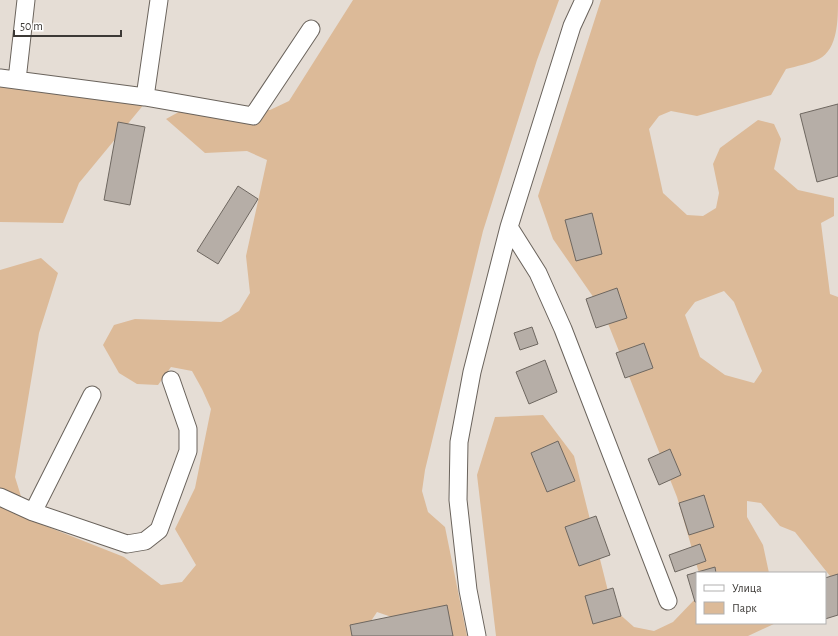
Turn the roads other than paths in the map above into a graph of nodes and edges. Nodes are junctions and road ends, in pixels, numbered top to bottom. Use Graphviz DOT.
graph roads {
  1 [pos="26,0"];
  2 [pos="159,0"];
  3 [pos="584,0"];
  4 [pos="311,29"];
  5 [pos="8,79"];
  6 [pos="144,97"];
  7 [pos="509,227"];
  8 [pos="171,380"];
  9 [pos="92,395"];
  10 [pos="0,497"];
  11 [pos="33,512"];
  12 [pos="668,601"];
  13 [pos="477,636"];
  1 -- 5 [label="street"];
  2 -- 6 [label="street"];
  3 -- 7 [label="street"];
  4 -- 6 [label="street"];
  5 -- 6 [label="street"];
  7 -- 12 [label="street"];
  7 -- 13 [label="street"];
  8 -- 11 [label="street"];
  9 -- 11 [label="street"];
  10 -- 11 [label="street"];
}
